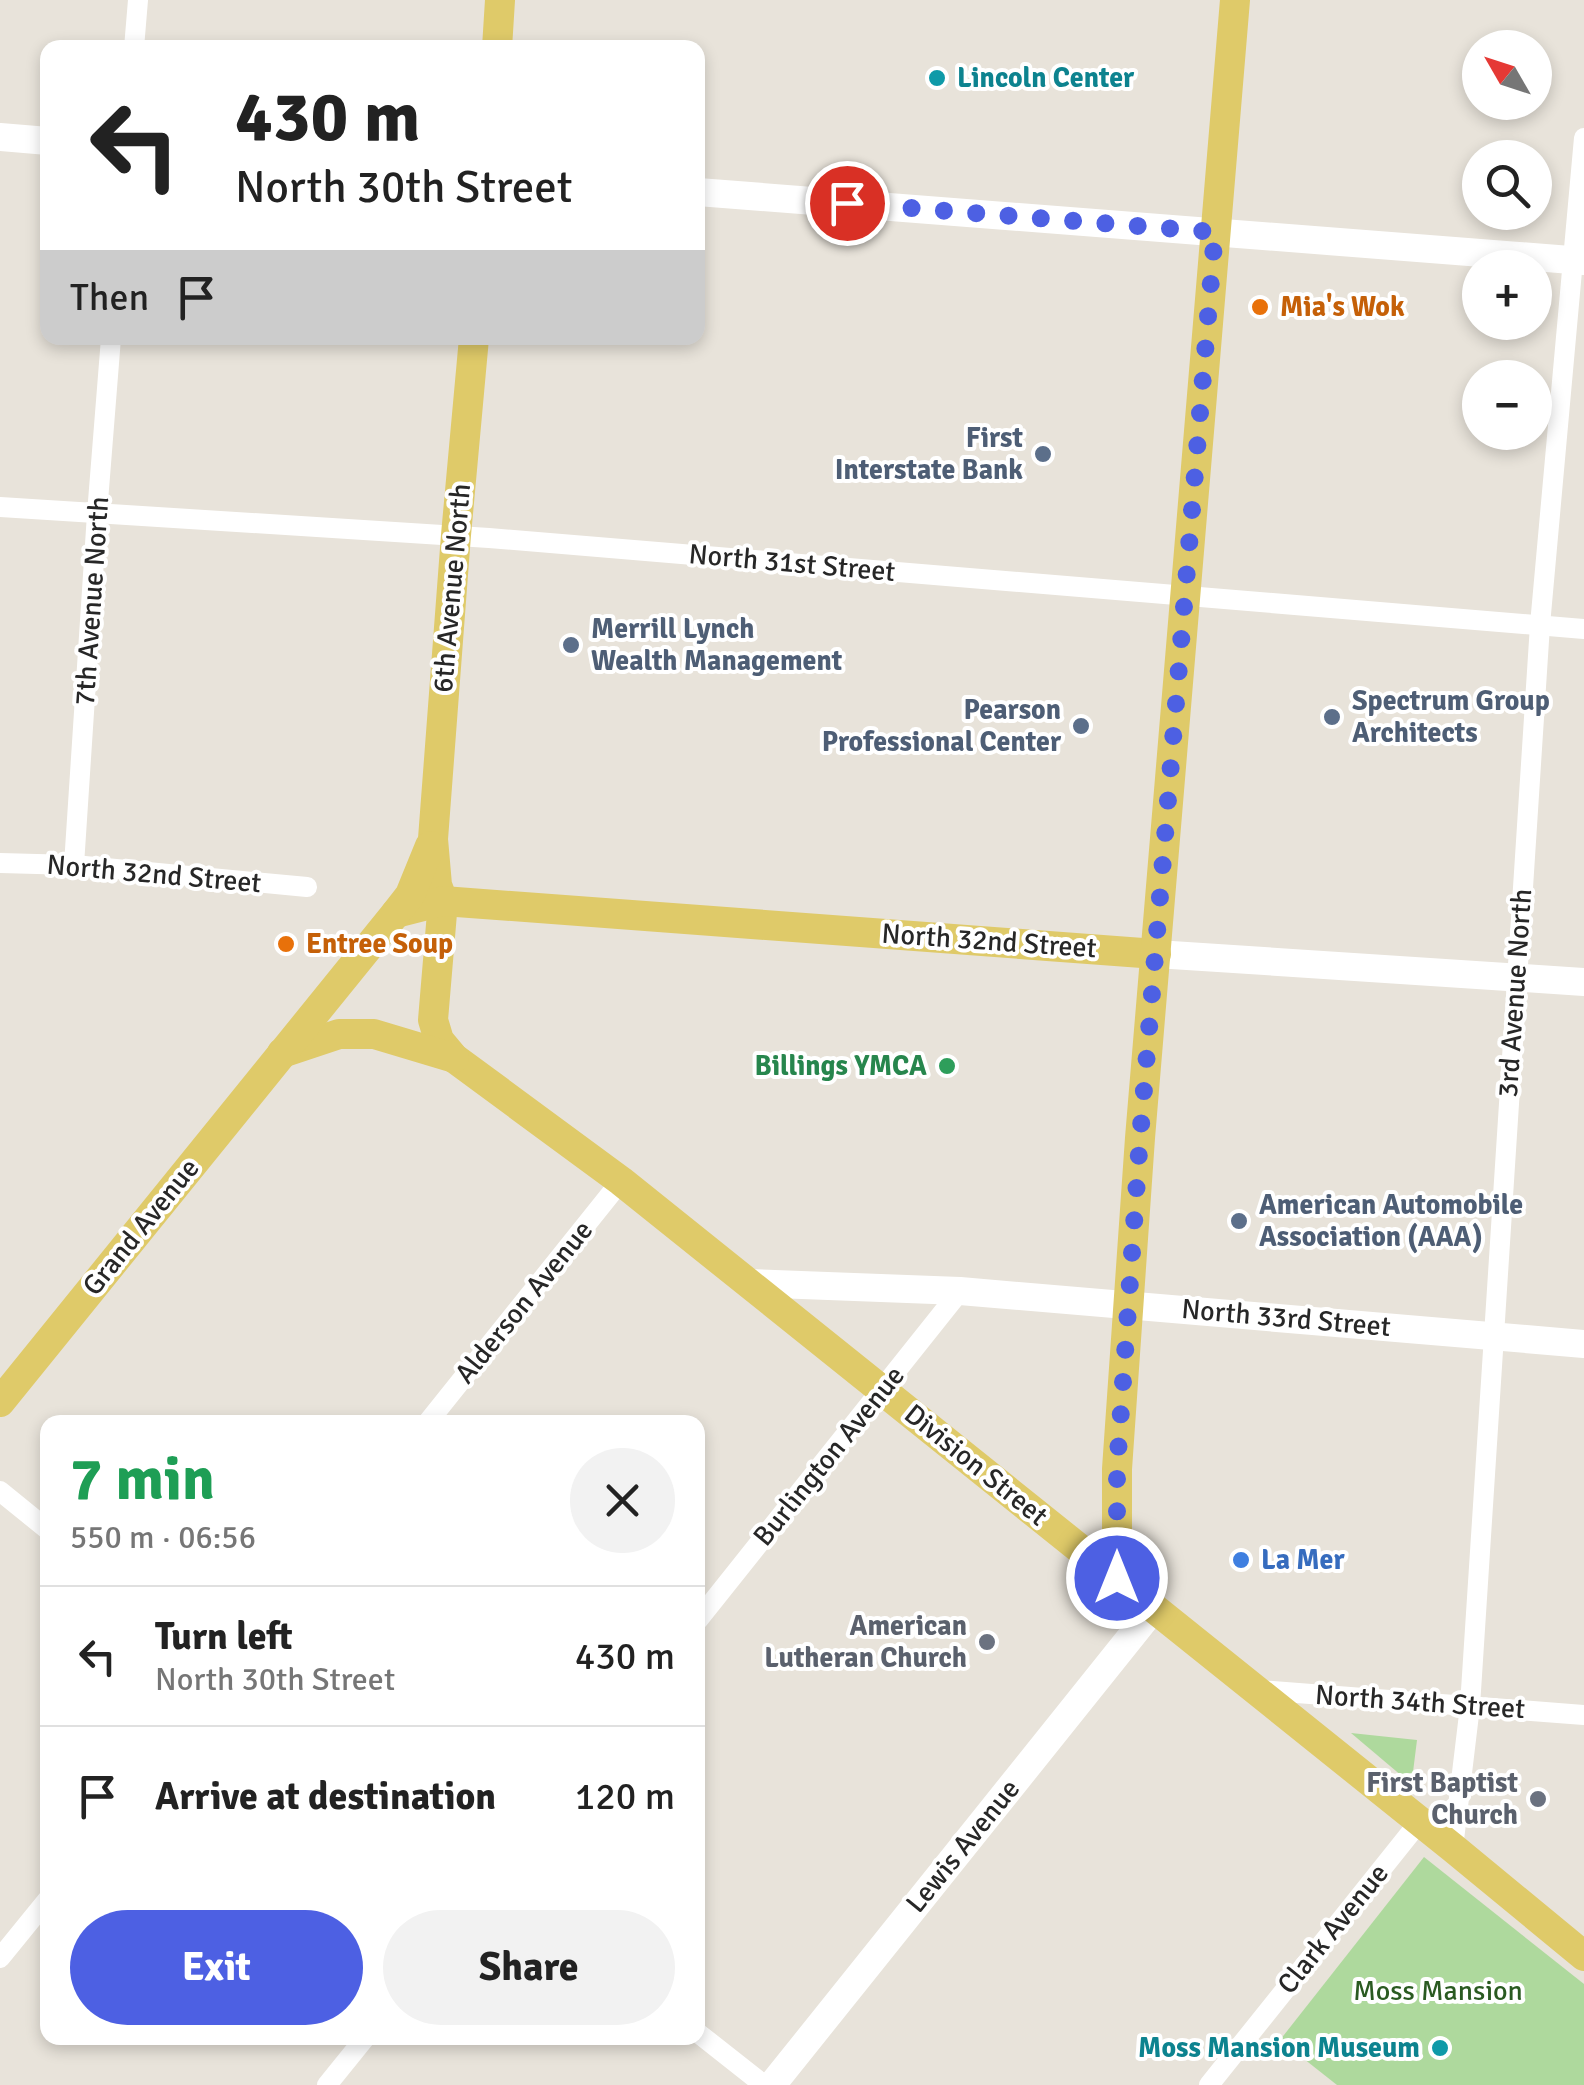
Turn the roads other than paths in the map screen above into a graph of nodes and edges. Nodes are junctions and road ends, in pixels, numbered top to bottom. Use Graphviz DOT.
graph roads {
  1 [pos="138,0"];
  2 [pos="500,0"];
  3 [pos="1234,0"];
  4 [pos="135,40"];
  5 [pos="497,40"];
  6 [pos="0,137"];
  7 [pos="1584,138"];
  8 [pos="40,140"];
  9 [pos="705,193"];
  10 [pos="1215,232"];
  11 [pos="1579,261"];
  12 [pos="110,345"];
  13 [pos="473,345"];
  14 [pos="0,507"];
  15 [pos="97,514"];
  16 [pos="456,535"];
  17 [pos="1186,596"];
  18 [pos="1540,626"];
  19 [pos="1584,629"];
  20 [pos="432,839"];
  21 [pos="0,864"];
  22 [pos="74,865"];
  23 [pos="308,887"];
  24 [pos="443,902"];
  25 [pos="396,913"];
  26 [pos="1156,954"];
  27 [pos="1516,977"];
  28 [pos="1584,982"];
  29 [pos="282,1052"];
  30 [pos="454,1058"];
  31 [pos="621,1181"];
  32 [pos="748,1283"];
  33 [pos="960,1291"];
  34 [pos="1128,1304"];
  35 [pos="1493,1337"];
  36 [pos="1584,1344"];
  37 [pos="882,1390"];
  38 [pos="0,1402"];
  39 [pos="434,1415"];
  40 [pos="0,1491"];
  41 [pos="40,1524"];
  42 [pos="1117,1578"];
  43 [pos="1154,1608"];
  44 [pos="705,1611"];
  45 [pos="1256,1690"];
  46 [pos="1470,1706"];
  47 [pos="1584,1715"];
  48 [pos="1420,1821"];
  49 [pos="1453,1848"];
  50 [pos="40,1909"];
  51 [pos="1584,1956"];
  52 [pos="0,1958"];
  53 [pos="705,2039"];
  54 [pos="359,2045"];
  55 [pos="327,2085"];
  56 [pos="764,2085"];
  57 [pos="772,2085"];
  58 [pos="1209,2085"];
  1 -- 4 [label="street"];
  2 -- 5 [label="main road"];
  3 -- 10 [label="main road"];
  6 -- 8 [label="street"];
  7 -- 11 [label="street, 3rd Avenue North"];
  9 -- 10 [label="street"];
  10 -- 11 [label="street"];
  10 -- 17 [label="main road"];
  11 -- 18 [label="street, 3rd Avenue North"];
  12 -- 15 [label="street, 7th Avenue North"];
  13 -- 16 [label="main road, 6th Avenue North"];
  14 -- 15 [label="street, North 31st Street"];
  15 -- 16 [label="street, North 31st Street"];
  15 -- 22 [label="street, 7th Avenue North"];
  16 -- 17 [label="street, North 31st Street"];
  16 -- 20 [label="main road, 6th Avenue North"];
  17 -- 18 [label="street, North 31st Street"];
  17 -- 26 [label="main road"];
  18 -- 19 [label="street, North 31st Street"];
  18 -- 27 [label="street, 3rd Avenue North"];
  20 -- 24 [label="main road, 6th Avenue North"];
  20 -- 25 [label="main road, 6th Avenue North"];
  21 -- 22 [label="street, North 32nd Street"];
  22 -- 23 [label="street, North 32nd Street"];
  24 -- 25 [label="main road, North 32nd Street"];
  24 -- 26 [label="main road, North 32nd Street"];
  24 -- 30 [label="main road, 6th Avenue North"];
  25 -- 29 [label="main road, 6th Avenue North"];
  26 -- 27 [label="street, North 32nd Street"];
  26 -- 34 [label="main road"];
  27 -- 28 [label="street, North 32nd Street"];
  27 -- 35 [label="street, 3rd Avenue North"];
  29 -- 30 [label="main road"];
  29 -- 38 [label="main road, Grand Avenue"];
  30 -- 31 [label="main road, Division Street"];
  31 -- 32 [label="main road, Division Street"];
  31 -- 39 [label="street, Alderson Avenue"];
  32 -- 33 [label="street, North 33rd Street"];
  32 -- 37 [label="main road, Division Street"];
  33 -- 34 [label="street, North 33rd Street"];
  33 -- 37 [label="street, Burlington Avenue"];
  34 -- 35 [label="street, North 33rd Street"];
  34 -- 42 [label="main road"];
  35 -- 36 [label="street, North 33rd Street"];
  35 -- 46 [label="street, 3rd Avenue North"];
  37 -- 42 [label="main road, Division Street"];
  37 -- 44 [label="street, Burlington Avenue"];
  40 -- 41 [label="street"];
  42 -- 43 [label="main road, Division Street"];
  43 -- 45 [label="main road, Division Street"];
  43 -- 57 [label="street, Lewis Avenue"];
  45 -- 46 [label="street, North 34th Street"];
  45 -- 48 [label="main road, Division Street"];
  46 -- 47 [label="street, North 34th Street"];
  46 -- 49 [label="street, 3rd Avenue North"];
  48 -- 49 [label="main road, Division Street"];
  48 -- 58 [label="street, Clark Avenue"];
  49 -- 51 [label="main road, Division Street"];
  50 -- 52 [label="street"];
  53 -- 56 [label="street"];
  54 -- 55 [label="street"];
}
